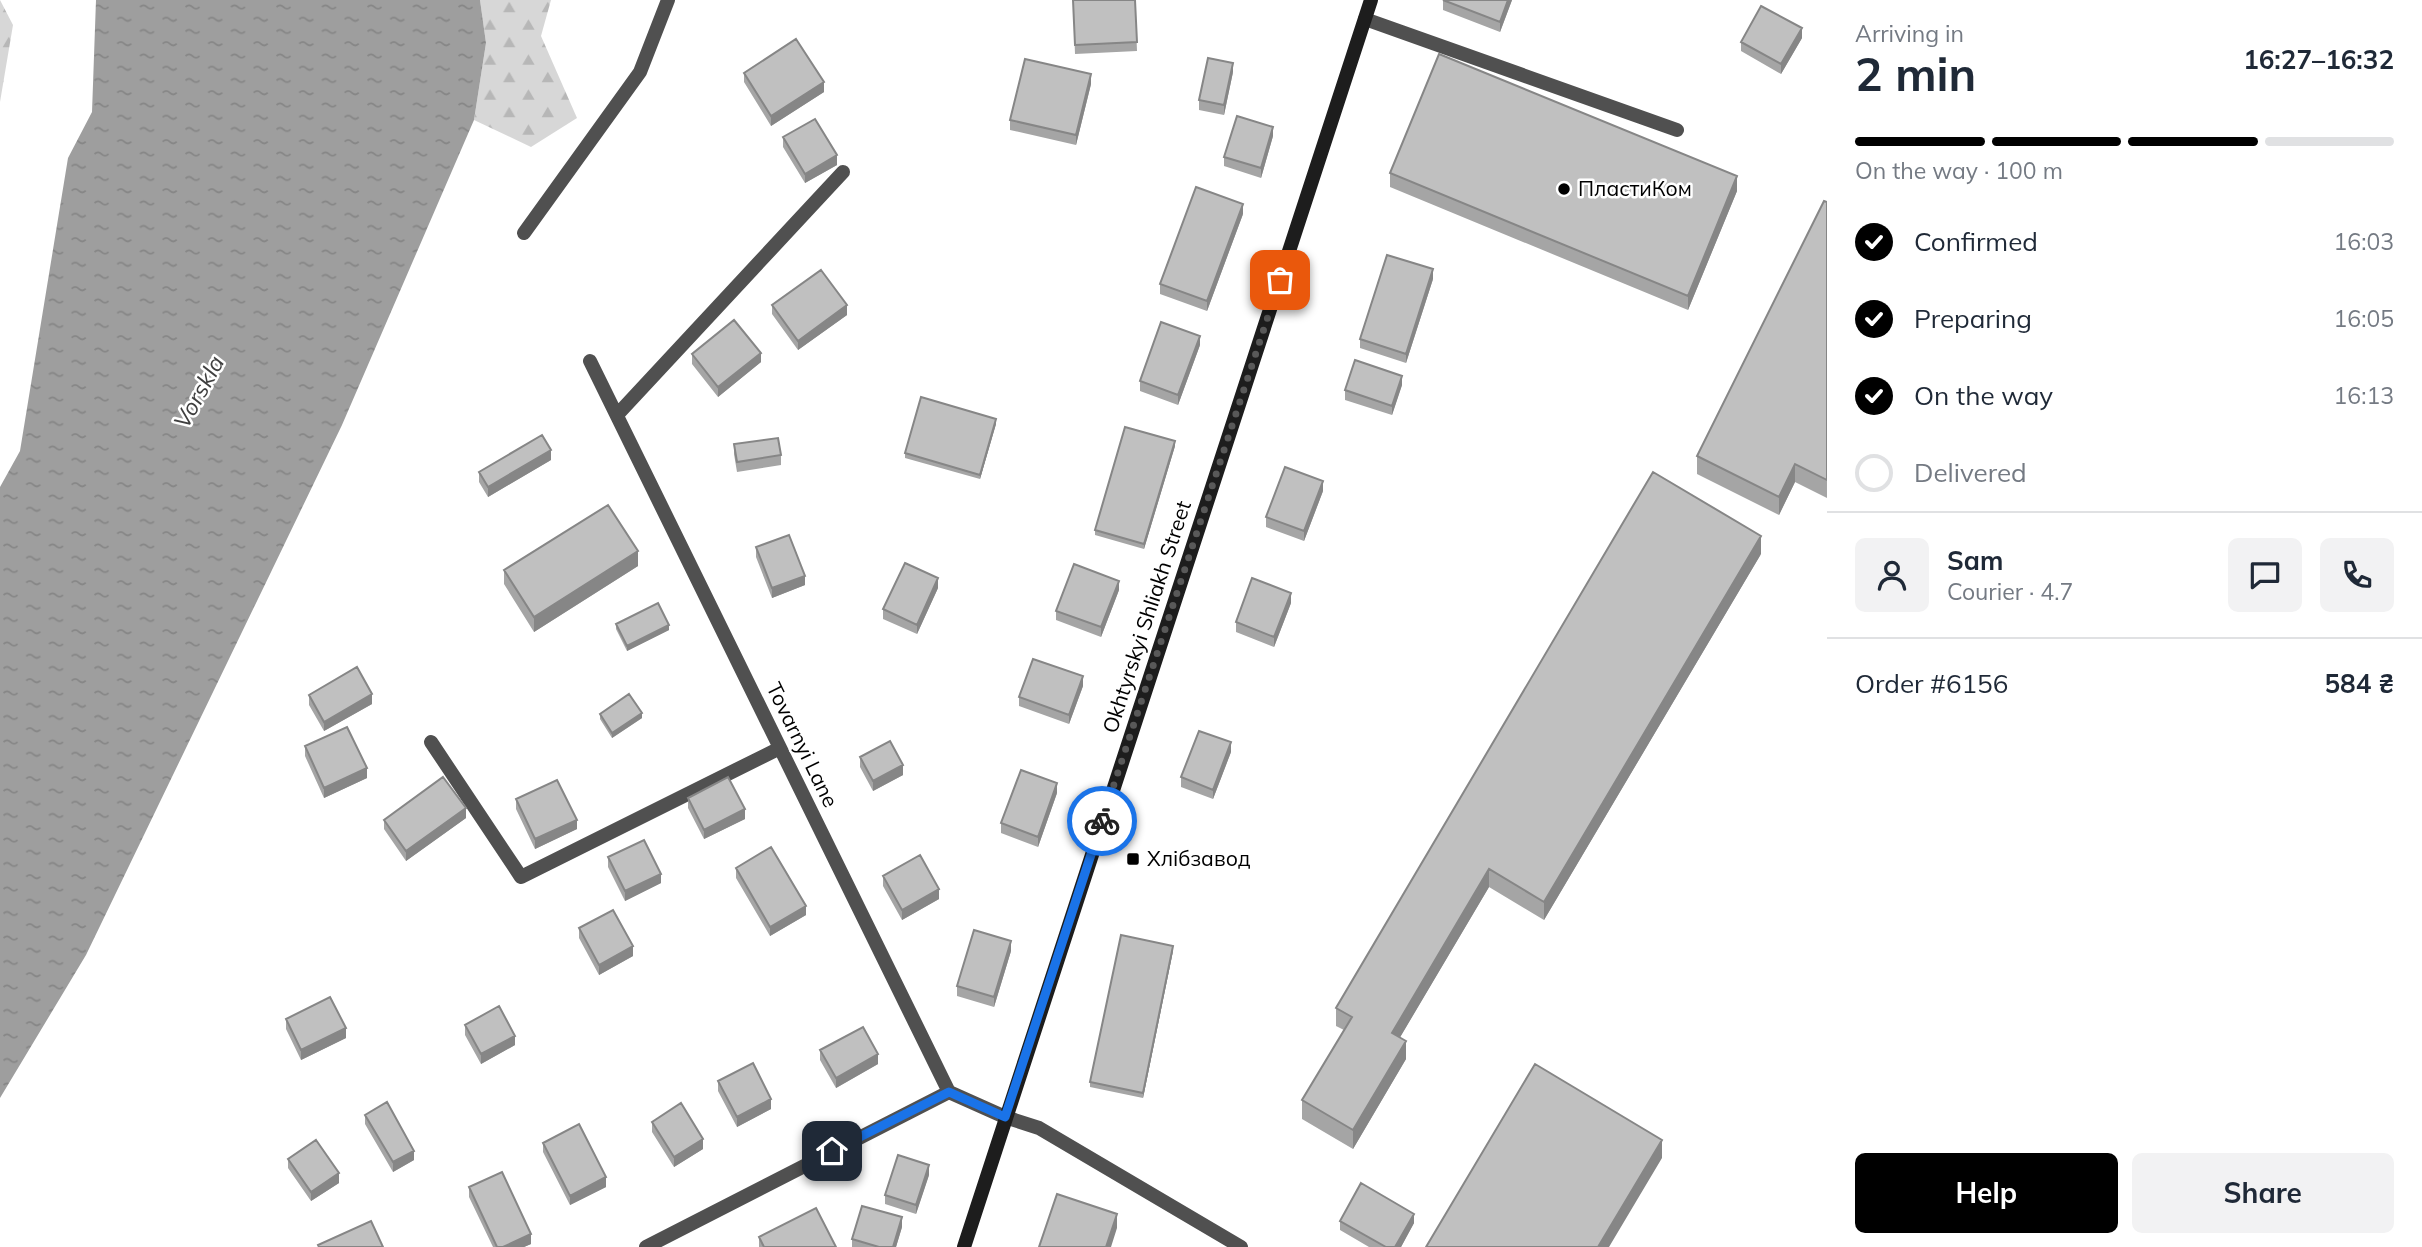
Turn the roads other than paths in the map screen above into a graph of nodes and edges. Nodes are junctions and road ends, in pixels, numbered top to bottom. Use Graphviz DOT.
graph roads {
  1 [pos="668,0"];
  2 [pos="1371,0"];
  3 [pos="1365,19"];
  4 [pos="1677,130"];
  5 [pos="843,172"];
  6 [pos="524,233"];
  7 [pos="590,361"];
  8 [pos="617,415"];
  9 [pos="430,742"];
  10 [pos="780,748"];
  11 [pos="949,1092"];
  12 [pos="1005,1117"];
  13 [pos="646,1247"];
  14 [pos="964,1247"];
  15 [pos="1241,1247"];
  1 -- 6 [label="street"];
  2 -- 3 [label="main road, Okhtyrskyi Shliakh Street"];
  3 -- 4 [label="street"];
  3 -- 12 [label="main road, Okhtyrskyi Shliakh Street"];
  5 -- 8 [label="street"];
  7 -- 8 [label="street, Tovarnyi Lane"];
  8 -- 10 [label="street, Tovarnyi Lane"];
  9 -- 10 [label="street"];
  10 -- 11 [label="street, Tovarnyi Lane"];
  11 -- 12 [label="street"];
  11 -- 13 [label="street"];
  12 -- 14 [label="main road, Okhtyrskyi Shliakh Street"];
  12 -- 15 [label="street"];
}
